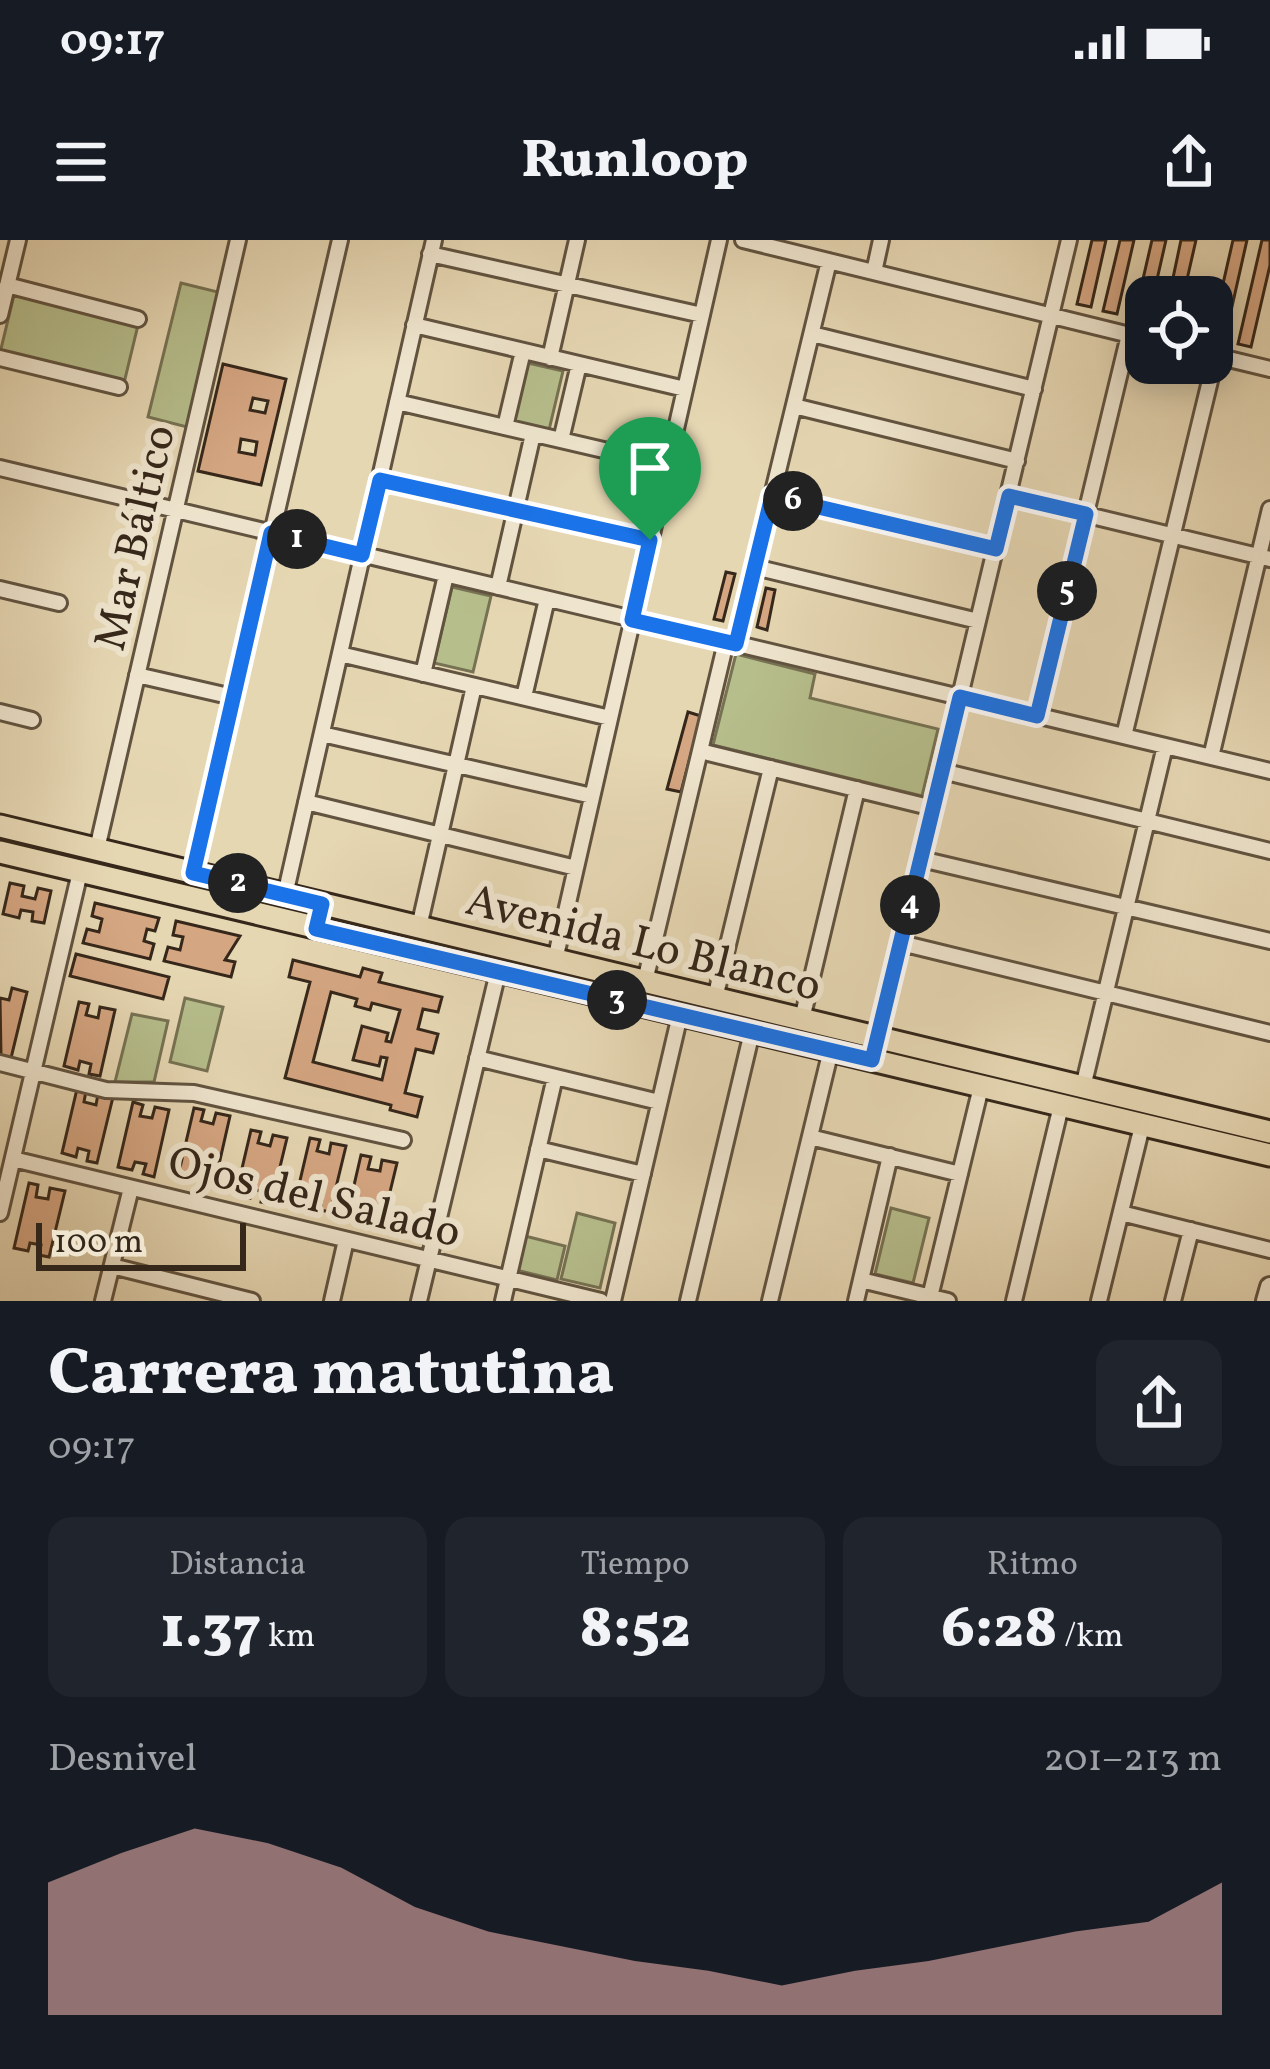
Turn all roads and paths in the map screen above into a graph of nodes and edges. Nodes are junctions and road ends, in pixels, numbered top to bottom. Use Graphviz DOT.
graph roads {
  1 [pos="17,240"];
  2 [pos="238,240"];
  3 [pos="340,240"];
  4 [pos="577,240"];
  5 [pos="719,240"];
  6 [pos="743,240"];
  7 [pos="881,240"];
  8 [pos="1069,240"];
  9 [pos="432,247"];
  10 [pos="800,247"];
  11 [pos="830,261"];
  12 [pos="874,272"];
  13 [pos="567,284"];
  14 [pos="7,285"];
  15 [pos="0,315"];
  16 [pos="702,315"];
  17 [pos="1052,316"];
  18 [pos="138,319"];
  19 [pos="414,325"];
  20 [pos="1125,333"];
  21 [pos="812,334"];
  22 [pos="523,351"];
  23 [pos="1125,354"];
  24 [pos="0,358"];
  25 [pos="550,358"];
  26 [pos="1233,360"];
  27 [pos="579,364"];
  28 [pos="1270,369"];
  29 [pos="1207,384"];
  30 [pos="119,388"];
  31 [pos="685,389"];
  32 [pos="1034,389"];
  33 [pos="397,402"];
  34 [pos="794,406"];
  35 [pos="505,427"];
  36 [pos="533,434"];
  37 [pos="561,440"];
  38 [pos="1017,461"];
  39 [pos="668,465"];
  40 [pos="0,468"];
  41 [pos="380,480"];
  42 [pos="772,496"];
  43 [pos="1009,496"];
  44 [pos="1270,509"];
  45 [pos="176,510"];
  46 [pos="516,510"];
  47 [pos="1086,514"];
  48 [pos="271,533"];
  49 [pos="1173,535"];
  50 [pos="650,540"];
  51 [pos="996,549"];
  52 [pos="362,555"];
  53 [pos="1264,557"];
  54 [pos="755,567"];
  55 [pos="446,575"];
  56 [pos="498,587"];
  57 [pos="0,589"];
  58 [pos="547,599"];
  59 [pos="59,603"];
  60 [pos="632,620"];
  61 [pos="978,621"];
  62 [pos="731,643"];
  63 [pos="340,655"];
  64 [pos="423,674"];
  65 [pos="137,675"];
  66 [pos="475,686"];
  67 [pos="233,697"];
  68 [pos="960,697"];
  69 [pos="524,698"];
  70 [pos="0,712"];
  71 [pos="1037,716"];
  72 [pos="610,718"];
  73 [pos="32,720"];
  74 [pos="322,734"];
  75 [pos="1124,736"];
  76 [pos="1165,746"];
  77 [pos="700,751"];
  78 [pos="1211,757"];
  79 [pos="457,765"];
  80 [pos="771,768"];
  81 [pos="942,771"];
  82 [pos="1270,771"];
  83 [pos="857,789"];
  84 [pos="592,796"];
  85 [pos="306,802"];
  86 [pos="933,808"];
  87 [pos="1147,820"];
  88 [pos="0,826"];
  89 [pos="440,835"];
  90 [pos="97,850"];
  91 [pos="1270,850"];
  92 [pos="0,852"];
  93 [pos="921,859"];
  94 [pos="576,868"];
  95 [pos="80,872"];
  96 [pos="193,873"];
  97 [pos="285,895"];
  98 [pos="322,904"];
  99 [pos="1126,908"];
  100 [pos="419,927"];
  101 [pos="316,929"];
  102 [pos="1270,941"];
  103 [pos="901,944"];
  104 [pos="555,960"];
  105 [pos="498,972"];
  106 [pos="644,981"];
  107 [pos="1106,993"];
  108 [pos="716,998"];
  109 [pos="680,1015"];
  110 [pos="802,1019"];
  111 [pos="752,1032"];
  112 [pos="1270,1033"];
  113 [pos="878,1037"];
  114 [pos="831,1050"];
  115 [pos="477,1058"];
  116 [pos="872,1060"];
  117 [pos="0,1063"];
  118 [pos="33,1072"];
  119 [pos="555,1077"];
  120 [pos="981,1087"];
  121 [pos="1083,1087"];
  122 [pos="659,1102"];
  123 [pos="1061,1106"];
  124 [pos="1142,1126"];
  125 [pos="1270,1132"];
  126 [pos="810,1137"];
  127 [pos="403,1140"];
  128 [pos="538,1149"];
  129 [pos="1270,1155"];
  130 [pos="890,1156"];
  131 [pos="13,1159"];
  132 [pos="643,1174"];
  133 [pos="960,1174"];
  134 [pos="131,1188"];
  135 [pos="3,1191"];
  136 [pos="1121,1213"];
  137 [pos="0,1214"];
  138 [pos="1191,1230"];
  139 [pos="346,1240"];
  140 [pos="1270,1250"];
  141 [pos="429,1260"];
  142 [pos="112,1266"];
  143 [pos="508,1279"];
  144 [pos="861,1280"];
  145 [pos="1270,1287"];
  146 [pos="930,1297"];
  147 [pos="582,1299"];
  148 [pos="104,1301"];
  149 [pos="253,1301"];
  150 [pos="332,1301"];
  151 [pos="419,1301"];
  152 [pos="503,1301"];
  153 [pos="601,1301"];
  154 [pos="613,1301"];
  155 [pos="688,1301"];
  156 [pos="770,1301"];
  157 [pos="856,1301"];
  158 [pos="948,1301"];
  159 [pos="1014,1301"];
  160 [pos="1099,1301"];
  161 [pos="1173,1301"];
  162 [pos="1266,1301"];
  1 -- 14 [label="street"];
  2 -- 45 [label="street, Mar Báltico"];
  3 -- 48 [label="street"];
  4 -- 13 [label="street"];
  5 -- 16 [label="street"];
  6 -- 10 [label="street"];
  7 -- 12 [label="street"];
  8 -- 17 [label="street"];
  9 -- 13 [label="street"];
  9 -- 19 [label="street"];
  10 -- 11 [label="street"];
  11 -- 12 [label="street"];
  11 -- 21 [label="street"];
  12 -- 17 [label="street"];
  13 -- 16 [label="street"];
  13 -- 25 [label="street"];
  14 -- 15 [label="street"];
  14 -- 18 [label="street"];
  16 -- 31 [label="street"];
  17 -- 20 [label="street"];
  17 -- 32 [label="street"];
  19 -- 22 [label="street"];
  19 -- 33 [label="street"];
  21 -- 32 [label="street"];
  21 -- 34 [label="street"];
  22 -- 25 [label="street"];
  22 -- 35 [label="street"];
  23 -- 47 [label="street"];
  24 -- 30 [label="street"];
  25 -- 27 [label="street"];
  26 -- 28 [label="street"];
  27 -- 31 [label="street"];
  27 -- 37 [label="street"];
  29 -- 49 [label="street"];
  31 -- 39 [label="street"];
  32 -- 38 [label="street"];
  33 -- 35 [label="street"];
  33 -- 41 [label="street"];
  34 -- 38 [label="street"];
  34 -- 42 [label="street"];
  35 -- 36 [label="street"];
  36 -- 37 [label="street"];
  36 -- 46 [label="street"];
  37 -- 39 [label="street"];
  38 -- 43 [label="street"];
  39 -- 50 [label="street"];
  40 -- 45 [label="street"];
  41 -- 46 [label="street"];
  41 -- 52 [label="street"];
  42 -- 51 [label="street"];
  42 -- 54 [label="street"];
  43 -- 47 [label="street"];
  43 -- 51 [label="street"];
  44 -- 53 [label="street"];
  45 -- 48 [label="street"];
  45 -- 65 [label="street, Mar Báltico"];
  46 -- 50 [label="street"];
  46 -- 56 [label="street"];
  47 -- 49 [label="street"];
  47 -- 71 [label="street"];
  48 -- 52 [label="street"];
  48 -- 67 [label="street"];
  49 -- 53 [label="street"];
  49 -- 75 [label="street"];
  50 -- 60 [label="street"];
  51 -- 61 [label="street"];
  52 -- 55 [label="street"];
  52 -- 63 [label="street"];
  53 -- 78 [label="street"];
  54 -- 61 [label="street"];
  54 -- 62 [label="street"];
  55 -- 56 [label="street"];
  55 -- 64 [label="street"];
  56 -- 58 [label="street"];
  57 -- 59 [label="street"];
  58 -- 60 [label="street"];
  58 -- 69 [label="street"];
  60 -- 62 [label="street"];
  60 -- 72 [label="street"];
  61 -- 68 [label="street"];
  62 -- 68 [label="street"];
  62 -- 77 [label="street"];
  63 -- 64 [label="street"];
  63 -- 74 [label="street"];
  64 -- 66 [label="street"];
  65 -- 67 [label="street"];
  65 -- 90 [label="street, Mar Báltico"];
  66 -- 69 [label="street"];
  66 -- 79 [label="street"];
  67 -- 96 [label="street"];
  68 -- 71 [label="street"];
  68 -- 81 [label="street"];
  69 -- 72 [label="street"];
  70 -- 73 [label="street"];
  71 -- 75 [label="street"];
  72 -- 84 [label="street"];
  74 -- 79 [label="street"];
  74 -- 85 [label="street"];
  75 -- 76 [label="street"];
  76 -- 78 [label="street"];
  76 -- 87 [label="street"];
  77 -- 80 [label="street"];
  77 -- 106 [label="street"];
  78 -- 82 [label="street"];
  79 -- 84 [label="street"];
  79 -- 89 [label="street"];
  80 -- 83 [label="street"];
  80 -- 108 [label="street"];
  81 -- 86 [label="street"];
  81 -- 87 [label="street"];
  83 -- 86 [label="street"];
  83 -- 110 [label="street"];
  84 -- 94 [label="street"];
  85 -- 89 [label="street"];
  85 -- 97 [label="street"];
  86 -- 93 [label="street"];
  87 -- 91 [label="street"];
  87 -- 99 [label="street"];
  88 -- 90 [label="main road, Avenida Lo Blanco"];
  89 -- 94 [label="street"];
  89 -- 100 [label="street"];
  90 -- 96 [label="main road, Avenida Lo Blanco"];
  92 -- 95 [label="main road, Avenida Lo Blanco"];
  93 -- 99 [label="street"];
  93 -- 103 [label="street"];
  94 -- 104 [label="street"];
  95 -- 101 [label="main road, Avenida Lo Blanco"];
  95 -- 118 [label="street"];
  96 -- 97 [label="main road, Avenida Lo Blanco"];
  97 -- 98 [label="main road, Avenida Lo Blanco"];
  98 -- 100 [label="main road, Avenida Lo Blanco"];
  98 -- 101 [label="main road"];
  99 -- 102 [label="street"];
  99 -- 107 [label="street"];
  100 -- 104 [label="main road, Avenida Lo Blanco"];
  101 -- 105 [label="main road, Avenida Lo Blanco"];
  103 -- 107 [label="street"];
  103 -- 113 [label="street"];
  104 -- 106 [label="main road, Avenida Lo Blanco"];
  105 -- 109 [label="main road, Avenida Lo Blanco"];
  105 -- 115 [label="street"];
  106 -- 108 [label="main road, Avenida Lo Blanco"];
  107 -- 112 [label="street"];
  107 -- 121 [label="street"];
  108 -- 110 [label="main road, Avenida Lo Blanco"];
  109 -- 111 [label="main road, Avenida Lo Blanco"];
  109 -- 122 [label="street"];
  110 -- 113 [label="main road, Avenida Lo Blanco"];
  111 -- 114 [label="main road, Avenida Lo Blanco"];
  111 -- 155 [label="street"];
  113 -- 116 [label="street"];
  113 -- 121 [label="main road, Avenida Lo Blanco"];
  114 -- 116 [label="main road, Avenida Lo Blanco"];
  114 -- 126 [label="street"];
  115 -- 119 [label="street"];
  115 -- 141 [label="street"];
  116 -- 120 [label="main road, Avenida Lo Blanco"];
  117 -- 118 [label="street"];
  118 -- 127 [label="street"];
  118 -- 131 [label="street"];
  119 -- 122 [label="street"];
  119 -- 128 [label="street"];
  120 -- 123 [label="main road, Avenida Lo Blanco"];
  120 -- 133 [label="street"];
  121 -- 125 [label="main road, Avenida Lo Blanco"];
  122 -- 132 [label="street"];
  123 -- 124 [label="main road, Avenida Lo Blanco"];
  123 -- 159 [label="street"];
  124 -- 129 [label="main road, Avenida Lo Blanco"];
  124 -- 136 [label="street"];
  126 -- 130 [label="street"];
  126 -- 156 [label="street"];
  128 -- 132 [label="street"];
  128 -- 143 [label="street"];
  130 -- 133 [label="street"];
  130 -- 144 [label="street"];
  131 -- 134 [label="street, Ojos del Salado"];
  131 -- 135 [label="street"];
  132 -- 154 [label="street"];
  133 -- 146 [label="street"];
  134 -- 139 [label="street, Ojos del Salado"];
  134 -- 142 [label="street"];
  135 -- 137 [label="street"];
  136 -- 138 [label="street"];
  136 -- 160 [label="street"];
  138 -- 140 [label="street"];
  138 -- 161 [label="street"];
  139 -- 141 [label="street, Ojos del Salado"];
  139 -- 150 [label="street"];
  141 -- 143 [label="street, Ojos del Salado"];
  141 -- 151 [label="street"];
  142 -- 148 [label="street"];
  142 -- 149 [label="street"];
  143 -- 147 [label="street, Ojos del Salado"];
  143 -- 152 [label="street"];
  144 -- 146 [label="street"];
  144 -- 157 [label="street"];
  145 -- 162 [label="street"];
  146 -- 158 [label="street"];
  147 -- 153 [label="street, Ojos del Salado"];
}
